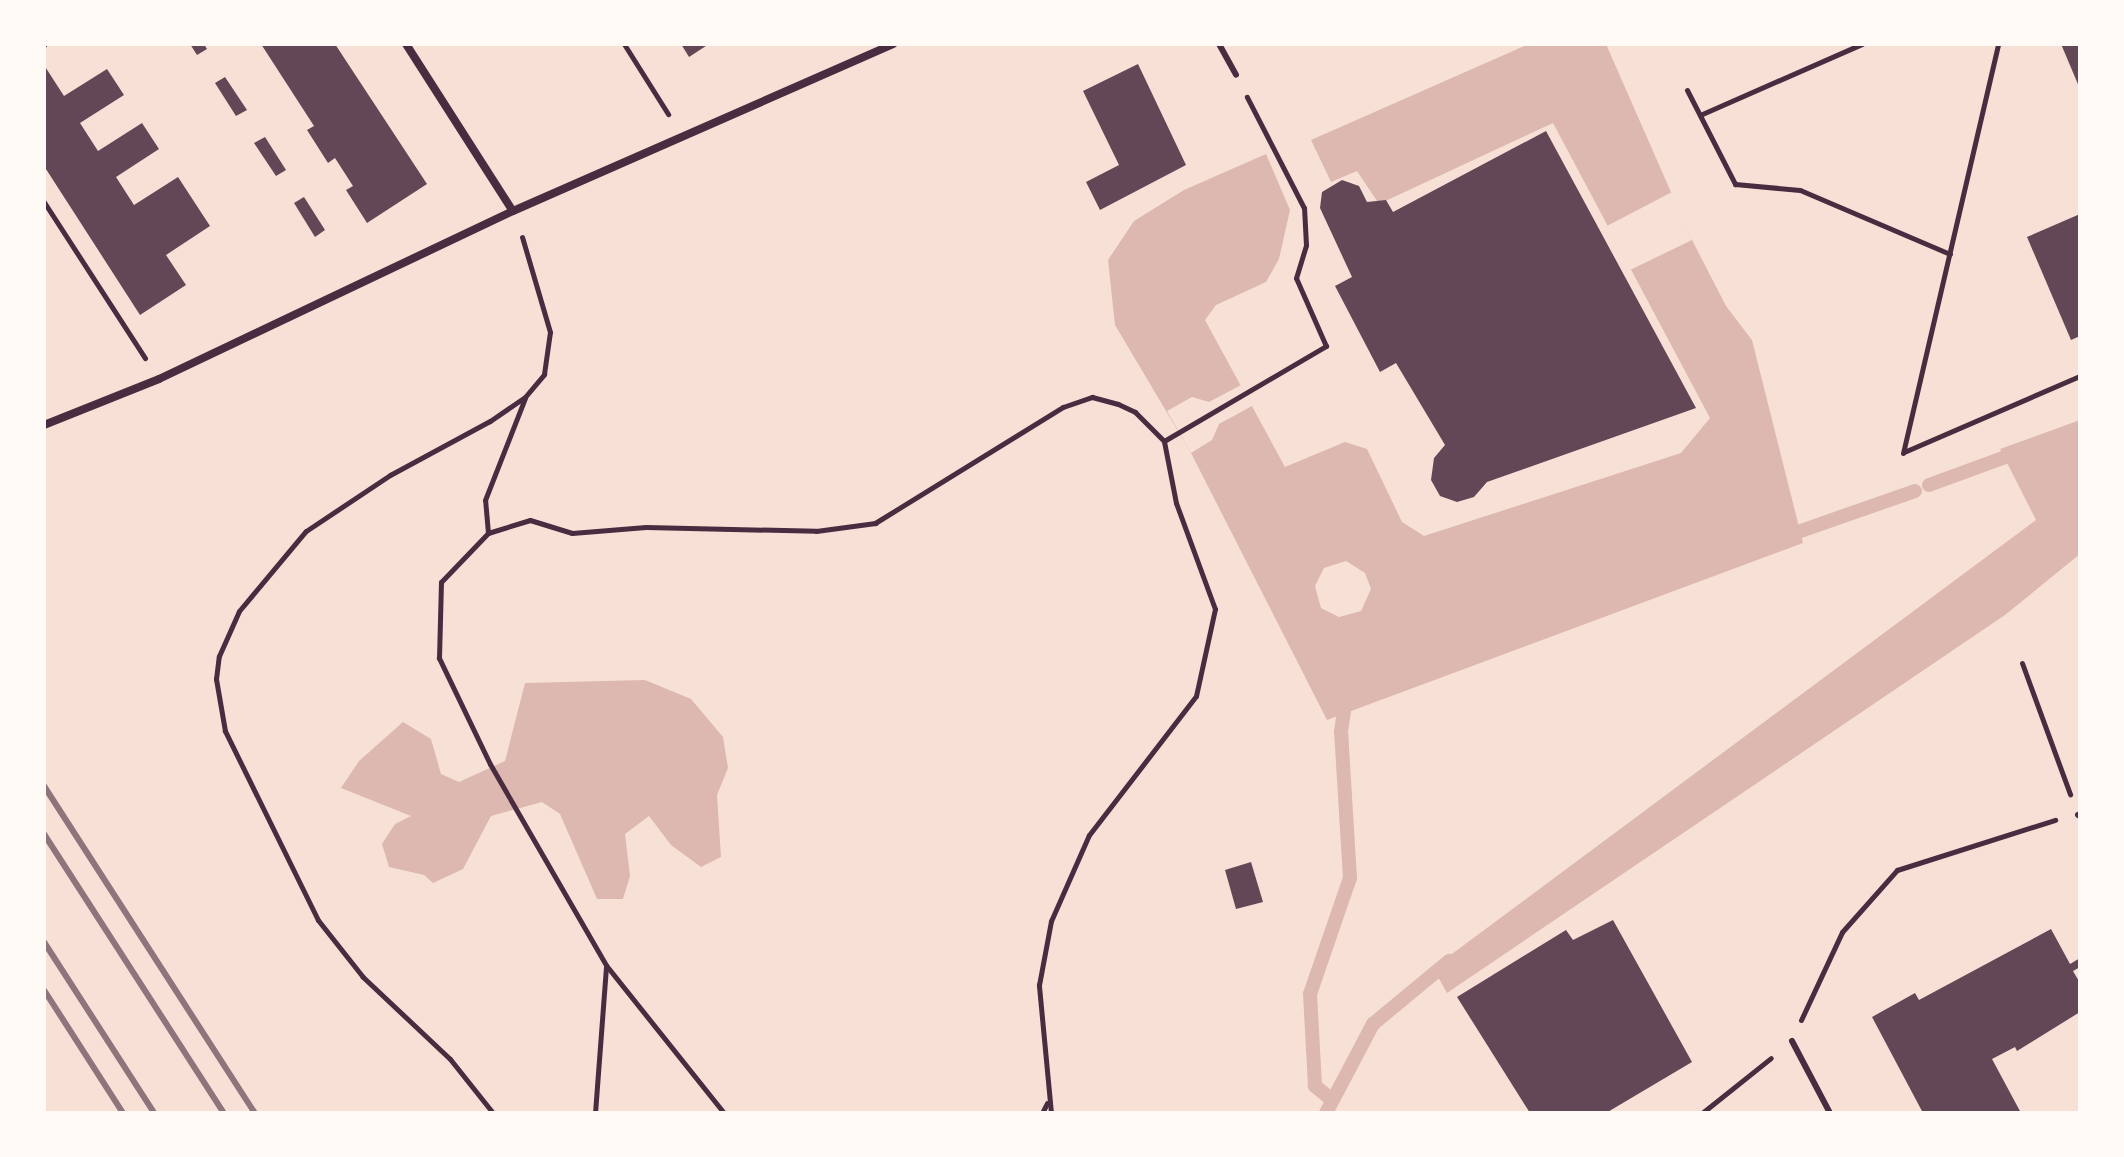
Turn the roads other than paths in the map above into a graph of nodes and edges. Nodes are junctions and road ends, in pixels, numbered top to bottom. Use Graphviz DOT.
graph roads {
  1 [pos="406,44"];
  2 [pos="893,44"];
  3 [pos="1219,44"];
  4 [pos="1236,75"];
  5 [pos="513,211"];
  6 [pos="44,425"];
  7 [pos="1792,1041"];
  8 [pos="1830,1113"];
  1 -- 5 [label="street"];
  2 -- 5 [label="street"];
  3 -- 4 [label="lane"];
  5 -- 6 [label="street"];
  7 -- 8 [label="lane"];
}
